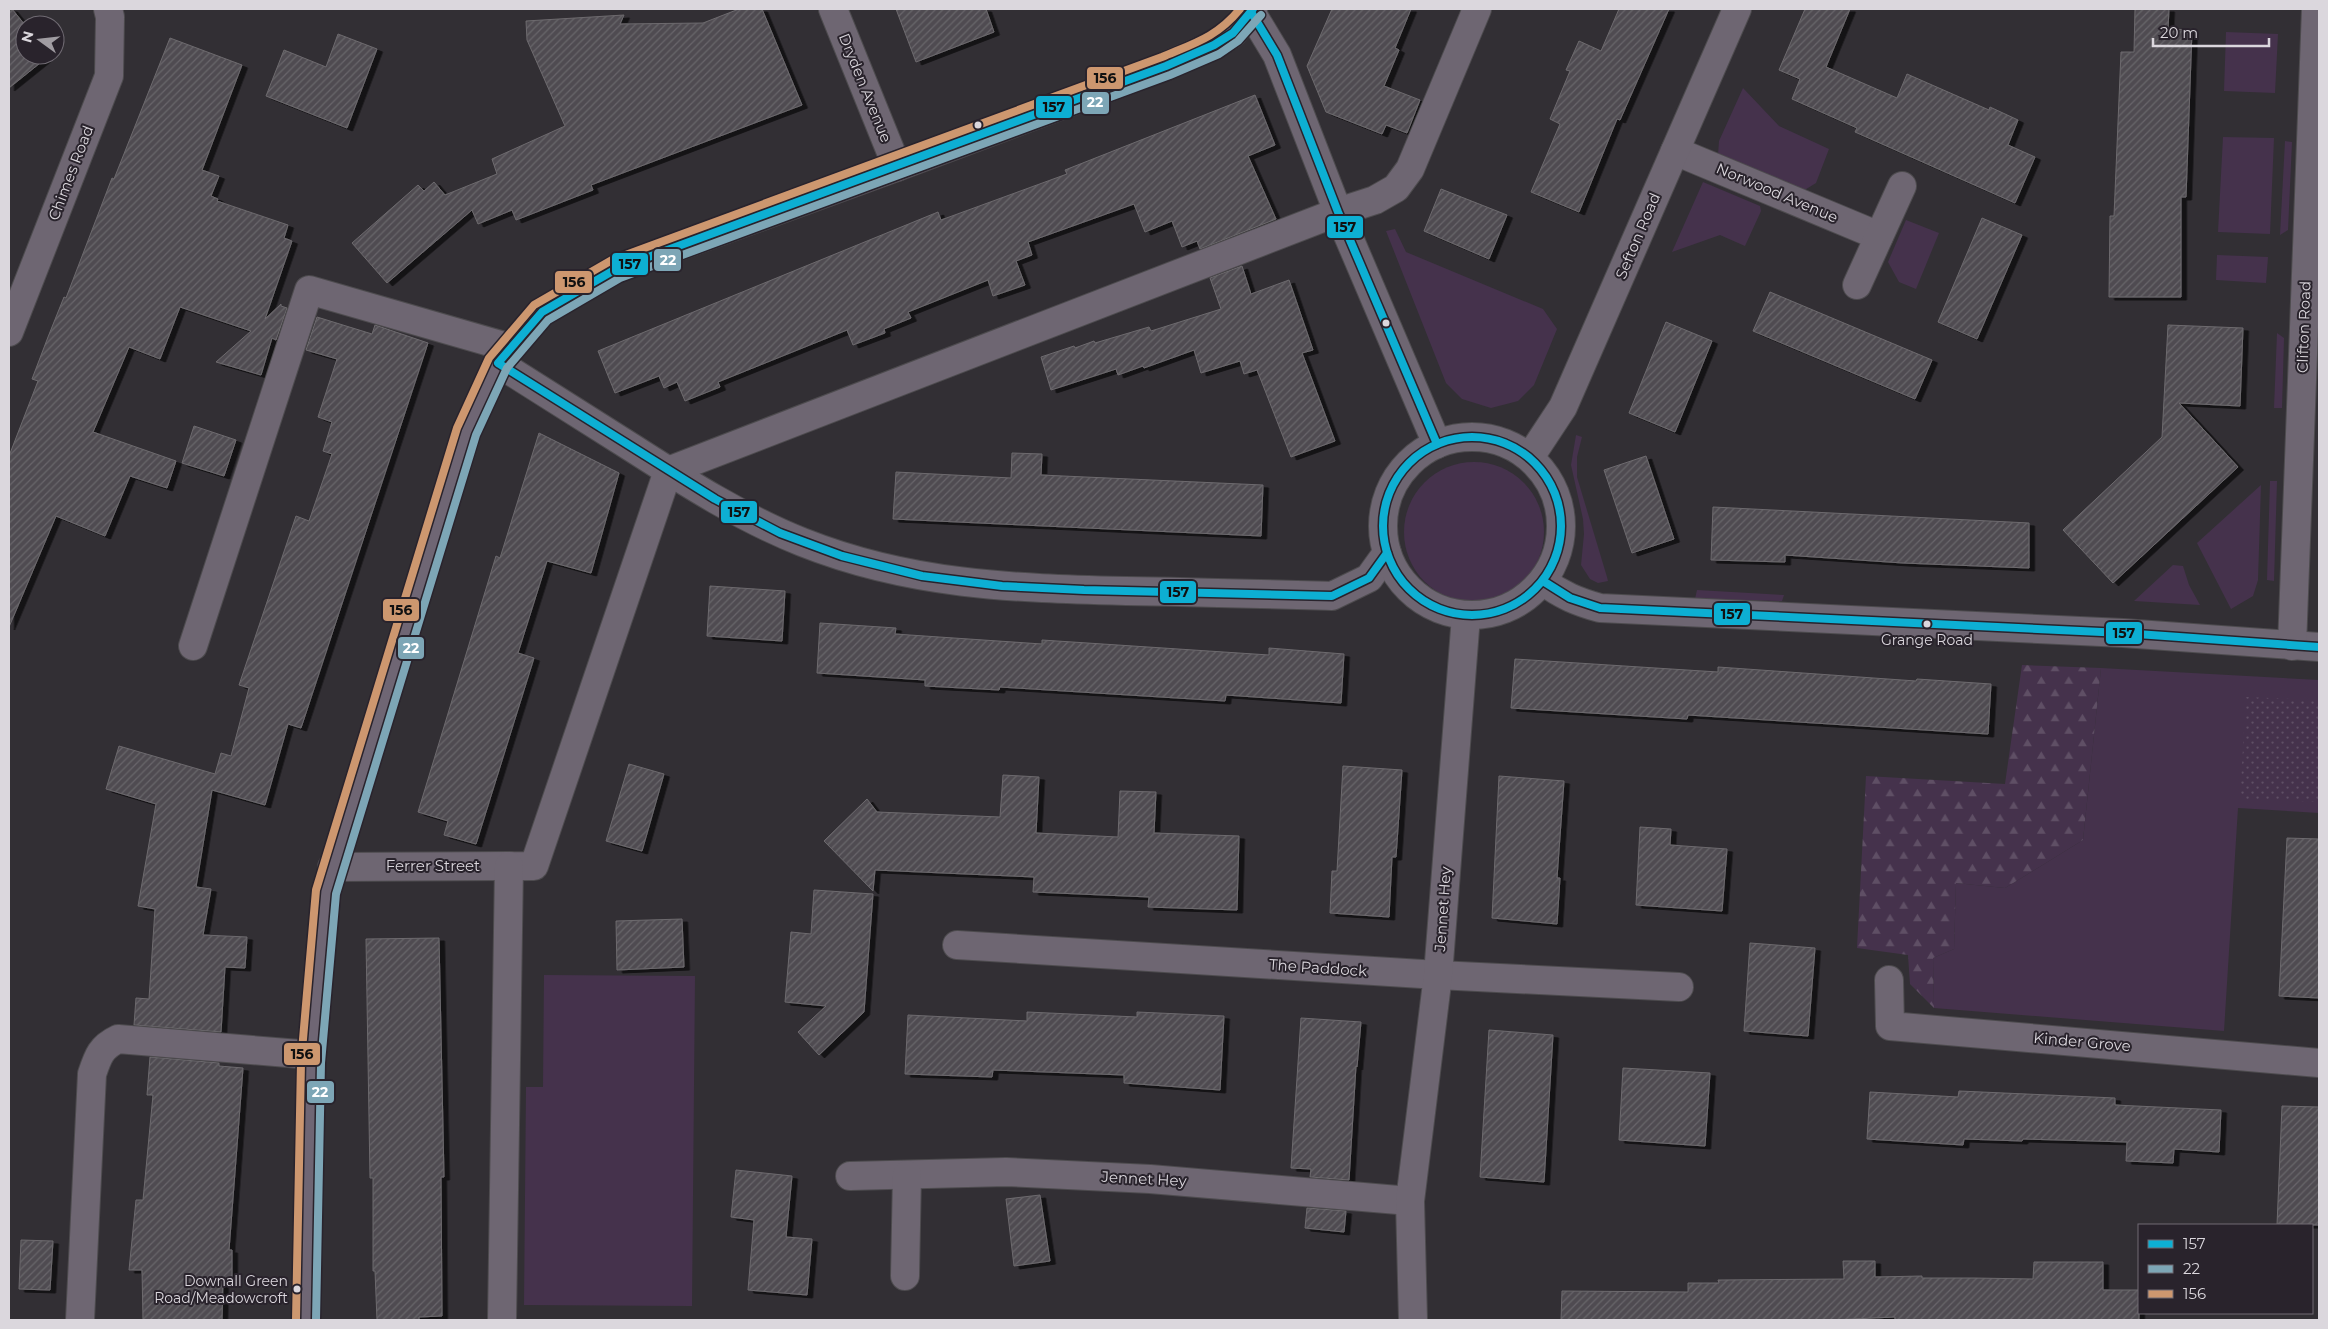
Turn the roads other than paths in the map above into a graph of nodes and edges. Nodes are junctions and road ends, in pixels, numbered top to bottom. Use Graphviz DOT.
graph roads {
  1 [pos="108,9"];
  2 [pos="833,9"];
  3 [pos="1477,9"];
  4 [pos="1737,9"];
  5 [pos="2316,9"];
  6 [pos="1252,11"];
  7 [pos="1675,151"];
  8 [pos="897,167"];
  9 [pos="1902,186"];
  10 [pos="1338,212"];
  11 [pos="1879,236"];
  12 [pos="1857,285"];
  13 [pos="9,332"];
  14 [pos="504,355"];
  15 [pos="1437,444"];
  16 [pos="1530,457"];
  17 [pos="668,471"];
  18 [pos="1388,553"];
  19 [pos="1543,582"];
  20 [pos="1466,616"];
  21 [pos="193,646"];
  22 [pos="2292,646"];
  23 [pos="2319,647"];
  24 [pos="521,866"];
  25 [pos="332,867"];
  26 [pos="957,945"];
  27 [pos="1438,975"];
  28 [pos="1889,980"];
  29 [pos="1679,987"];
  30 [pos="312,1055"];
  31 [pos="2319,1063"];
  32 [pos="907,1175"];
  33 [pos="850,1176"];
  34 [pos="1410,1201"];
  35 [pos="904,1276"];
  36 [pos="80,1320"];
  37 [pos="306,1320"];
  38 [pos="502,1320"];
  39 [pos="1413,1320"];
  1 -- 13 [label="street, Chimes Road"];
  2 -- 8 [label="street, Dryden Avenue"];
  3 -- 10 [label="street"];
  4 -- 7 [label="street, Sefton Road"];
  5 -- 22 [label="street, Clifton Road"];
  6 -- 8 [label="main road"];
  6 -- 10 [label="street"];
  7 -- 11 [label="street, Norwood Avenue"];
  7 -- 16 [label="street, Sefton Road"];
  8 -- 14 [label="main road"];
  9 -- 11 [label="street"];
  10 -- 15 [label="street"];
  10 -- 17 [label="street"];
  11 -- 12 [label="street"];
  14 -- 17 [label="street"];
  14 -- 21 [label="street"];
  14 -- 25 [label="main road"];
  15 -- 16 [label="street"];
  15 -- 18 [label="street"];
  16 -- 19 [label="street"];
  17 -- 18 [label="street"];
  17 -- 24 [label="street"];
  18 -- 20 [label="street"];
  19 -- 20 [label="street"];
  19 -- 22 [label="street"];
  20 -- 27 [label="street, Jennet Hey"];
  22 -- 23 [label="street"];
  24 -- 25 [label="street, Ferrer Street"];
  24 -- 38 [label="street"];
  25 -- 30 [label="main road"];
  26 -- 27 [label="street, The Paddock"];
  27 -- 29 [label="street, The Paddock"];
  27 -- 34 [label="street, Jennet Hey"];
  28 -- 31 [label="street, Kinder Grove"];
  30 -- 36 [label="street"];
  30 -- 37 [label="main road"];
  32 -- 33 [label="street, Jennet Hey"];
  32 -- 34 [label="street, Jennet Hey"];
  32 -- 35 [label="street"];
  34 -- 39 [label="street, Jennet Hey"];
}
